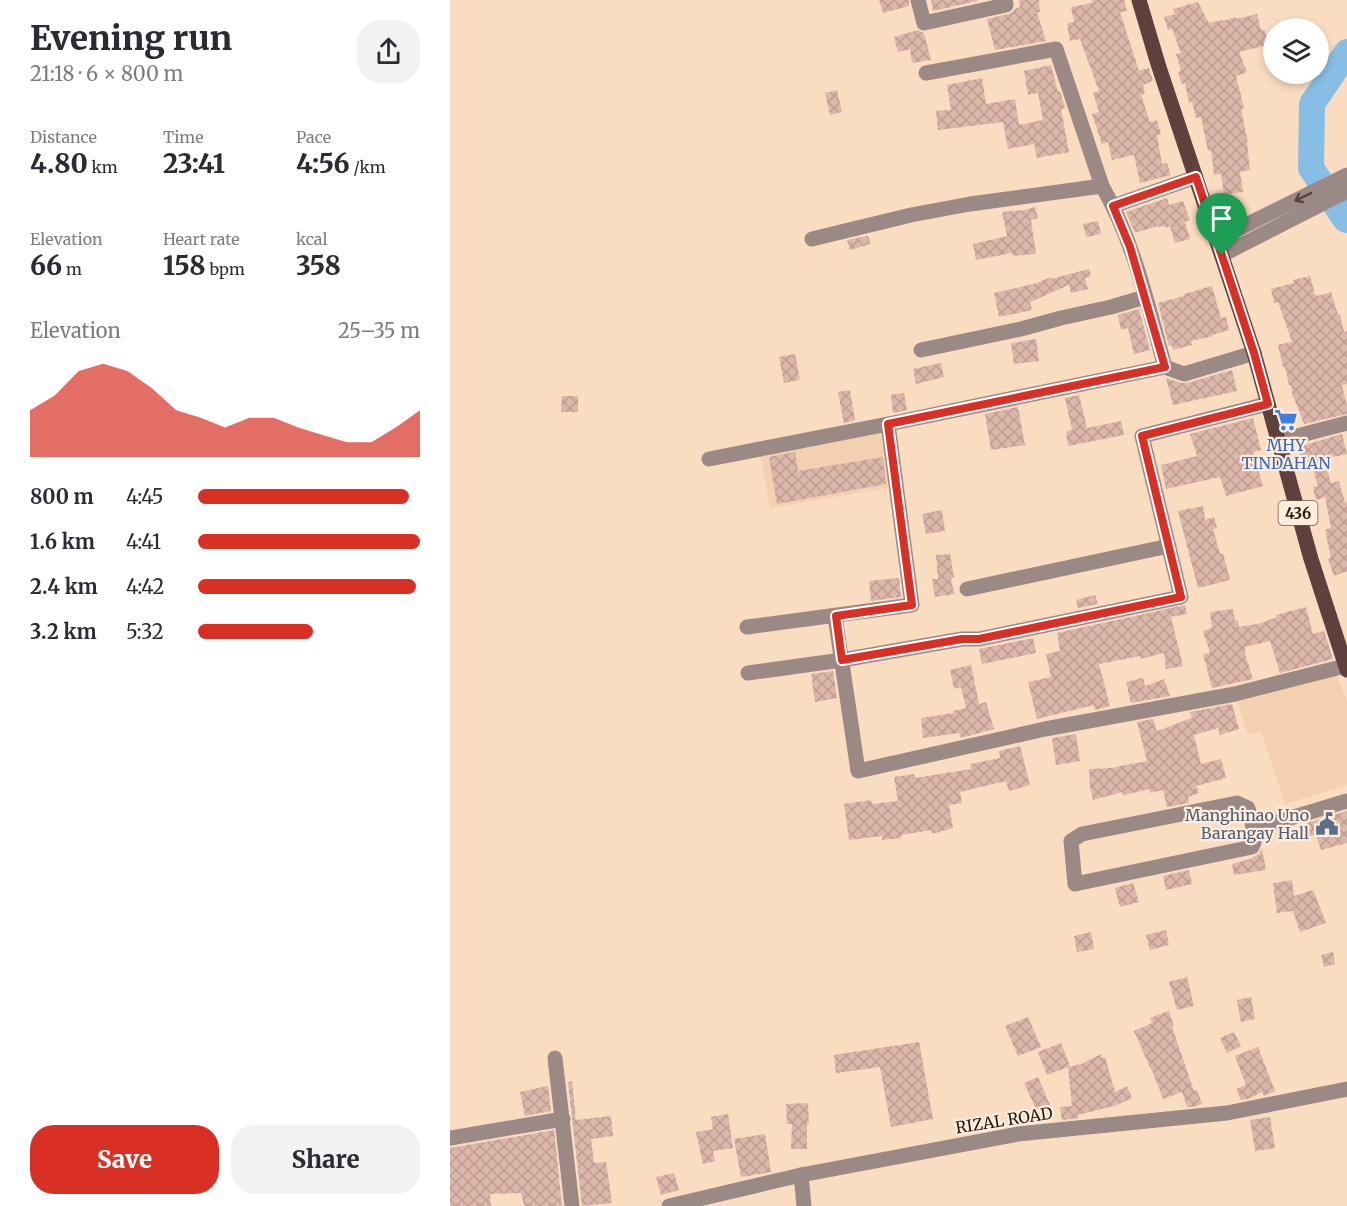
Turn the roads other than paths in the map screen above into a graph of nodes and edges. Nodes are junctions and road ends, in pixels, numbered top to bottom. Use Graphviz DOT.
graph roads {
  1 [pos="918,0"];
  2 [pos="1005,0"];
  3 [pos="1139,0"];
  4 [pos="926,73"];
  5 [pos="1347,175"];
  6 [pos="1196,177"];
  7 [pos="1101,186"];
  8 [pos="1347,190"];
  9 [pos="1113,206"];
  10 [pos="1262,226"];
  11 [pos="812,239"];
  12 [pos="1216,240"];
  13 [pos="1222,255"];
  14 [pos="1145,297"];
  15 [pos="921,350"];
  16 [pos="1254,353"];
  17 [pos="1165,367"];
  18 [pos="1268,404"];
  19 [pos="1347,423"];
  20 [pos="888,424"];
  21 [pos="1278,441"];
  22 [pos="709,459"];
  23 [pos="1168,546"];
  24 [pos="967,589"];
  25 [pos="836,616"];
  26 [pos="747,627"];
  27 [pos="842,660"];
  28 [pos="1346,668"];
  29 [pos="748,673"];
  30 [pos="1347,801"];
  31 [pos="1254,830"];
  32 [pos="555,1058"];
  33 [pos="1347,1089"];
  34 [pos="563,1119"];
  35 [pos="450,1138"];
  36 [pos="801,1175"];
  37 [pos="572,1206"];
  38 [pos="669,1206"];
  39 [pos="804,1206"];
  1 -- 2 [label="street"];
  3 -- 6 [label="main road, 436"];
  4 -- 7 [label="street"];
  5 -- 10 [label="street, one-way"];
  6 -- 9 [label="street"];
  6 -- 12 [label="main road, 436"];
  7 -- 9 [label="street"];
  7 -- 11 [label="street"];
  8 -- 10 [label="street"];
  9 -- 14 [label="street"];
  10 -- 12 [label="street"];
  10 -- 13 [label="street"];
  12 -- 13 [label="main road, 436"];
  13 -- 16 [label="main road, 436"];
  14 -- 15 [label="street"];
  14 -- 17 [label="street"];
  16 -- 17 [label="street"];
  16 -- 18 [label="main road, 436"];
  17 -- 20 [label="street"];
  18 -- 21 [label="main road, 436"];
  18 -- 23 [label="street"];
  19 -- 21 [label="street"];
  20 -- 22 [label="street"];
  20 -- 25 [label="street"];
  21 -- 28 [label="main road, 436"];
  23 -- 24 [label="street"];
  23 -- 27 [label="street"];
  25 -- 26 [label="street"];
  25 -- 27 [label="street"];
  27 -- 28 [label="street"];
  27 -- 29 [label="street"];
  30 -- 31 [label="street"];
  31 -- 31 [label="street"];
  32 -- 34 [label="street"];
  33 -- 36 [label="street, RIZAL ROAD"];
  34 -- 35 [label="street"];
  34 -- 37 [label="street"];
  36 -- 38 [label="street, RIZAL ROAD"];
  36 -- 39 [label="street"];
}
